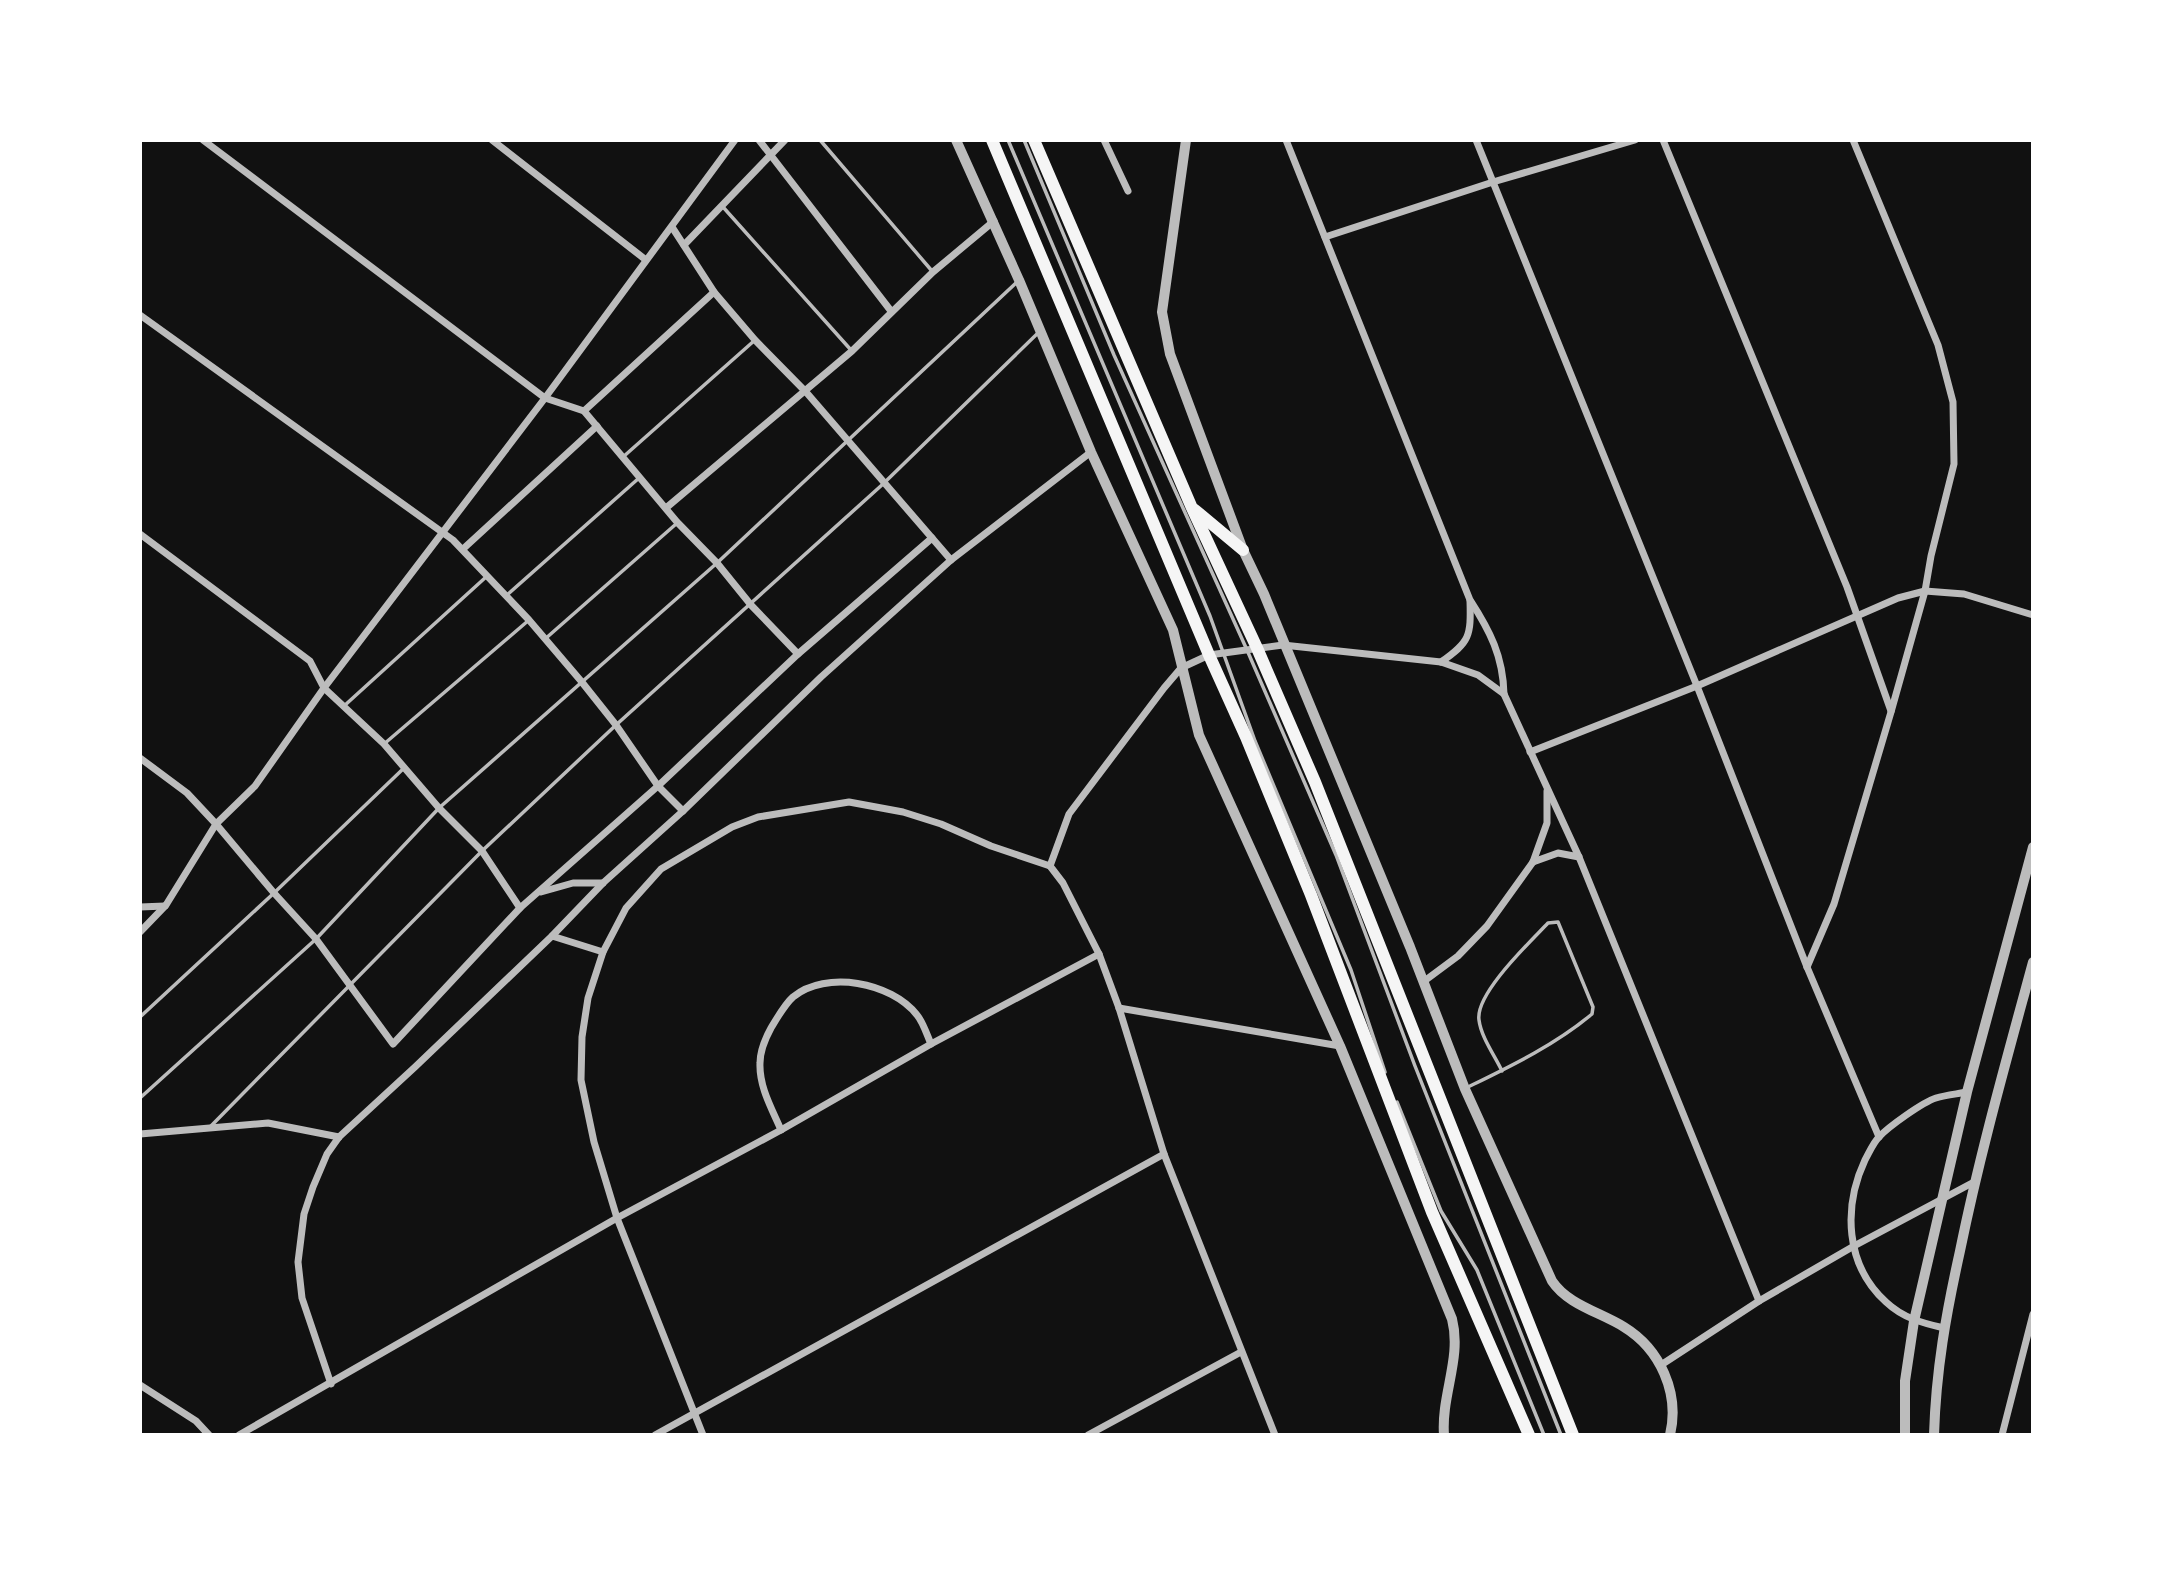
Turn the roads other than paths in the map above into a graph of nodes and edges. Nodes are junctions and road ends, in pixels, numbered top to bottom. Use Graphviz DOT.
graph roads {
  1 [pos="203,140"];
  2 [pos="492,140"];
  3 [pos="735,140"];
  4 [pos="759,140"];
  5 [pos="785,140"];
  6 [pos="820,140"];
  7 [pos="956,140"];
  8 [pos="992,140"];
  9 [pos="1008,140"];
  10 [pos="1024,140"];
  11 [pos="1034,140"];
  12 [pos="1104,140"];
  13 [pos="1186,140"];
  14 [pos="1286,140"];
  15 [pos="1476,140"];
  16 [pos="1635,140"];
  17 [pos="1663,140"];
  18 [pos="1853,140"];
  19 [pos="769,156"];
  20 [pos="1493,181"];
  21 [pos="1128,191"];
  22 [pos="722,206"];
  23 [pos="993,221"];
  24 [pos="672,227"];
  25 [pos="1325,237"];
  26 [pos="684,245"];
  27 [pos="646,260"];
  28 [pos="933,272"];
  29 [pos="1019,280"];
  30 [pos="714,292"];
  31 [pos="891,311"];
  32 [pos="140,315"];
  33 [pos="1040,331"];
  34 [pos="755,341"];
  35 [pos="852,352"];
  36 [pos="806,392"];
  37 [pos="545,398"];
  38 [pos="584,411"];
  39 [pos="597,426"];
  40 [pos="847,441"];
  41 [pos="1091,452"];
  42 [pos="624,457"];
  43 [pos="639,478"];
  44 [pos="883,484"];
  45 [pos="666,508"];
  46 [pos="1192,508"];
  47 [pos="677,522"];
  48 [pos="442,531"];
  49 [pos="140,534"];
  50 [pos="932,538"];
  51 [pos="463,550"];
  52 [pos="1243,550"];
  53 [pos="951,560"];
  54 [pos="717,563"];
  55 [pos="488,576"];
  56 [pos="1925,591"];
  57 [pos="506,595"];
  58 [pos="1470,600"];
  59 [pos="751,605"];
  60 [pos="2033,615"];
  61 [pos="1857,617"];
  62 [pos="529,620"];
  63 [pos="545,639"];
  64 [pos="1283,645"];
  65 [pos="1252,649"];
  66 [pos="1224,653"];
  67 [pos="798,654"];
  68 [pos="1209,656"];
  69 [pos="1441,663"];
  70 [pos="1181,668"];
  71 [pos="581,681"];
  72 [pos="1697,685"];
  73 [pos="324,688"];
  74 [pos="1504,694"];
  75 [pos="344,706"];
  76 [pos="1891,712"];
  77 [pos="616,725"];
  78 [pos="384,744"];
  79 [pos="1530,752"];
  80 [pos="140,758"];
  81 [pos="404,768"];
  82 [pos="658,786"];
  83 [pos="1546,788"];
  84 [pos="439,808"];
  85 [pos="684,811"];
  86 [pos="216,824"];
  87 [pos="2033,847"];
  88 [pos="482,851"];
  89 [pos="1579,856"];
  90 [pos="1533,862"];
  91 [pos="1050,866"];
  92 [pos="603,883"];
  93 [pos="274,893"];
  94 [pos="537,893"];
  95 [pos="166,905"];
  96 [pos="140,907"];
  97 [pos="520,908"];
  98 [pos="140,932"];
  99 [pos="552,936"];
  100 [pos="316,939"];
  101 [pos="603,952"];
  102 [pos="1099,954"];
  103 [pos="2033,962"];
  104 [pos="1807,967"];
  105 [pos="1423,982"];
  106 [pos="351,984"];
  107 [pos="1119,1008"];
  108 [pos="140,1017"];
  109 [pos="931,1044"];
  110 [pos="1340,1046"];
  111 [pos="1502,1071"];
  112 [pos="1465,1089"];
  113 [pos="1967,1092"];
  114 [pos="140,1098"];
  115 [pos="211,1127"];
  116 [pos="781,1130"];
  117 [pos="140,1134"];
  118 [pos="339,1137"];
  119 [pos="1879,1137"];
  120 [pos="1164,1154"];
  121 [pos="1974,1182"];
  122 [pos="1940,1202"];
  123 [pos="617,1218"];
  124 [pos="1854,1246"];
  125 [pos="1759,1301"];
  126 [pos="2033,1314"];
  127 [pos="1914,1321"];
  128 [pos="1944,1328"];
  129 [pos="1241,1352"];
  130 [pos="1661,1365"];
  131 [pos="331,1384"];
  132 [pos="140,1385"];
  133 [pos="694,1413"];
  134 [pos="209,1435"];
  135 [pos="239,1435"];
  136 [pos="655,1435"];
  137 [pos="703,1435"];
  138 [pos="1088,1435"];
  139 [pos="1275,1435"];
  140 [pos="1444,1435"];
  141 [pos="1529,1435"];
  142 [pos="1544,1435"];
  143 [pos="1561,1435"];
  144 [pos="1573,1435"];
  145 [pos="1670,1435"];
  146 [pos="1905,1435"];
  147 [pos="1934,1435"];
  148 [pos="2002,1435"];
  1 -- 37 [label="street"];
  2 -- 27 [label="street"];
  3 -- 24 [label="street"];
  4 -- 19 [label="street"];
  5 -- 19 [label="street"];
  6 -- 28 [label="lane"];
  7 -- 23 [label="street"];
  8 -- 68 [label="main road"];
  9 -- 66 [label="lane"];
  10 -- 65 [label="lane"];
  11 -- 46 [label="main road"];
  12 -- 21 [label="street"];
  13 -- 52 [label="street"];
  14 -- 25 [label="street"];
  15 -- 20 [label="street"];
  16 -- 20 [label="street"];
  17 -- 61 [label="street"];
  18 -- 56 [label="street"];
  19 -- 22 [label="street"];
  19 -- 31 [label="street"];
  20 -- 25 [label="street"];
  20 -- 72 [label="street"];
  22 -- 26 [label="street"];
  22 -- 35 [label="lane"];
  23 -- 28 [label="street"];
  23 -- 29 [label="street"];
  24 -- 26 [label="street"];
  24 -- 27 [label="street"];
  25 -- 58 [label="street"];
  26 -- 30 [label="street"];
  27 -- 37 [label="street"];
  28 -- 31 [label="street"];
  29 -- 33 [label="street"];
  29 -- 40 [label="lane"];
  30 -- 34 [label="street"];
  30 -- 38 [label="street"];
  31 -- 35 [label="street"];
  32 -- 48 [label="street"];
  33 -- 41 [label="street"];
  33 -- 44 [label="lane"];
  34 -- 36 [label="street"];
  34 -- 42 [label="lane"];
  35 -- 36 [label="street"];
  36 -- 40 [label="street"];
  36 -- 45 [label="street"];
  37 -- 38 [label="street"];
  37 -- 48 [label="street"];
  38 -- 39 [label="street"];
  39 -- 42 [label="street"];
  39 -- 51 [label="street"];
  40 -- 44 [label="street"];
  40 -- 54 [label="lane"];
  41 -- 53 [label="street"];
  41 -- 70 [label="street"];
  42 -- 43 [label="street"];
  43 -- 45 [label="street"];
  43 -- 57 [label="lane"];
  44 -- 50 [label="street"];
  44 -- 59 [label="lane"];
  45 -- 47 [label="street"];
  46 -- 52 [label="main road"];
  46 -- 65 [label="main road"];
  47 -- 54 [label="street"];
  47 -- 63 [label="lane"];
  48 -- 51 [label="street"];
  48 -- 73 [label="street"];
  49 -- 73 [label="street"];
  50 -- 53 [label="street"];
  50 -- 67 [label="street"];
  51 -- 55 [label="street"];
  52 -- 64 [label="street"];
  53 -- 85 [label="street"];
  54 -- 59 [label="street"];
  54 -- 71 [label="lane"];
  55 -- 57 [label="street"];
  55 -- 75 [label="lane"];
  56 -- 60 [label="street"];
  56 -- 61 [label="street"];
  56 -- 76 [label="street"];
  57 -- 62 [label="street"];
  58 -- 69 [label="street"];
  58 -- 74 [label="street"];
  59 -- 67 [label="street"];
  59 -- 77 [label="lane"];
  61 -- 72 [label="street"];
  61 -- 76 [label="street"];
  62 -- 63 [label="street"];
  62 -- 78 [label="lane"];
  63 -- 71 [label="street"];
  64 -- 65 [label="street"];
  64 -- 69 [label="street"];
  64 -- 105 [label="street"];
  65 -- 66 [label="street"];
  65 -- 143 [label="lane"];
  65 -- 144 [label="main road"];
  66 -- 68 [label="street"];
  66 -- 142 [label="lane"];
  67 -- 82 [label="street"];
  68 -- 70 [label="street"];
  68 -- 141 [label="main road"];
  69 -- 74 [label="street"];
  70 -- 91 [label="street"];
  70 -- 110 [label="street"];
  71 -- 77 [label="street"];
  71 -- 84 [label="lane"];
  72 -- 79 [label="street"];
  72 -- 104 [label="street"];
  73 -- 75 [label="street"];
  73 -- 86 [label="street"];
  74 -- 79 [label="street"];
  75 -- 78 [label="street"];
  76 -- 104 [label="street"];
  77 -- 82 [label="street"];
  77 -- 88 [label="lane"];
  78 -- 81 [label="street"];
  79 -- 83 [label="street"];
  80 -- 86 [label="street"];
  81 -- 84 [label="street"];
  81 -- 93 [label="lane"];
  82 -- 85 [label="street"];
  82 -- 94 [label="street"];
  83 -- 89 [label="street"];
  83 -- 90 [label="street"];
  84 -- 88 [label="street"];
  84 -- 100 [label="lane"];
  85 -- 92 [label="street"];
  86 -- 93 [label="street"];
  86 -- 95 [label="street"];
  87 -- 113 [label="street"];
  88 -- 97 [label="street"];
  88 -- 106 [label="lane"];
  89 -- 90 [label="street"];
  89 -- 125 [label="street"];
  90 -- 105 [label="street"];
  91 -- 101 [label="street"];
  91 -- 102 [label="street"];
  92 -- 94 [label="street"];
  92 -- 99 [label="street"];
  93 -- 100 [label="street"];
  93 -- 108 [label="lane"];
  94 -- 97 [label="street"];
  95 -- 96 [label="street"];
  95 -- 98 [label="street"];
  97 -- 106 [label="street"];
  99 -- 101 [label="street"];
  99 -- 118 [label="street"];
  100 -- 106 [label="street"];
  100 -- 114 [label="lane"];
  101 -- 123 [label="street"];
  102 -- 107 [label="street"];
  102 -- 109 [label="street"];
  103 -- 121 [label="street"];
  104 -- 119 [label="street"];
  105 -- 112 [label="street"];
  106 -- 115 [label="lane"];
  107 -- 110 [label="street"];
  107 -- 120 [label="street"];
  109 -- 116 [label="street"];
  109 -- 116 [label="street"];
  110 -- 140 [label="street"];
  111 -- 111 [label="lane"];
  111 -- 112 [label="lane"];
  112 -- 130 [label="street"];
  113 -- 119 [label="street"];
  113 -- 122 [label="street"];
  115 -- 117 [label="street"];
  115 -- 118 [label="street"];
  116 -- 123 [label="street"];
  118 -- 131 [label="street"];
  119 -- 124 [label="street"];
  120 -- 129 [label="street"];
  120 -- 133 [label="street"];
  121 -- 122 [label="street"];
  121 -- 128 [label="street"];
  122 -- 124 [label="street"];
  122 -- 127 [label="street"];
  123 -- 131 [label="street"];
  123 -- 133 [label="street"];
  124 -- 125 [label="street"];
  124 -- 127 [label="street"];
  125 -- 130 [label="street"];
  126 -- 148 [label="street"];
  127 -- 128 [label="street"];
  127 -- 146 [label="street"];
  128 -- 147 [label="street"];
  129 -- 138 [label="street"];
  129 -- 139 [label="street"];
  130 -- 145 [label="street"];
  131 -- 135 [label="street"];
  132 -- 134 [label="street"];
  133 -- 136 [label="street"];
  133 -- 137 [label="street"];
}
